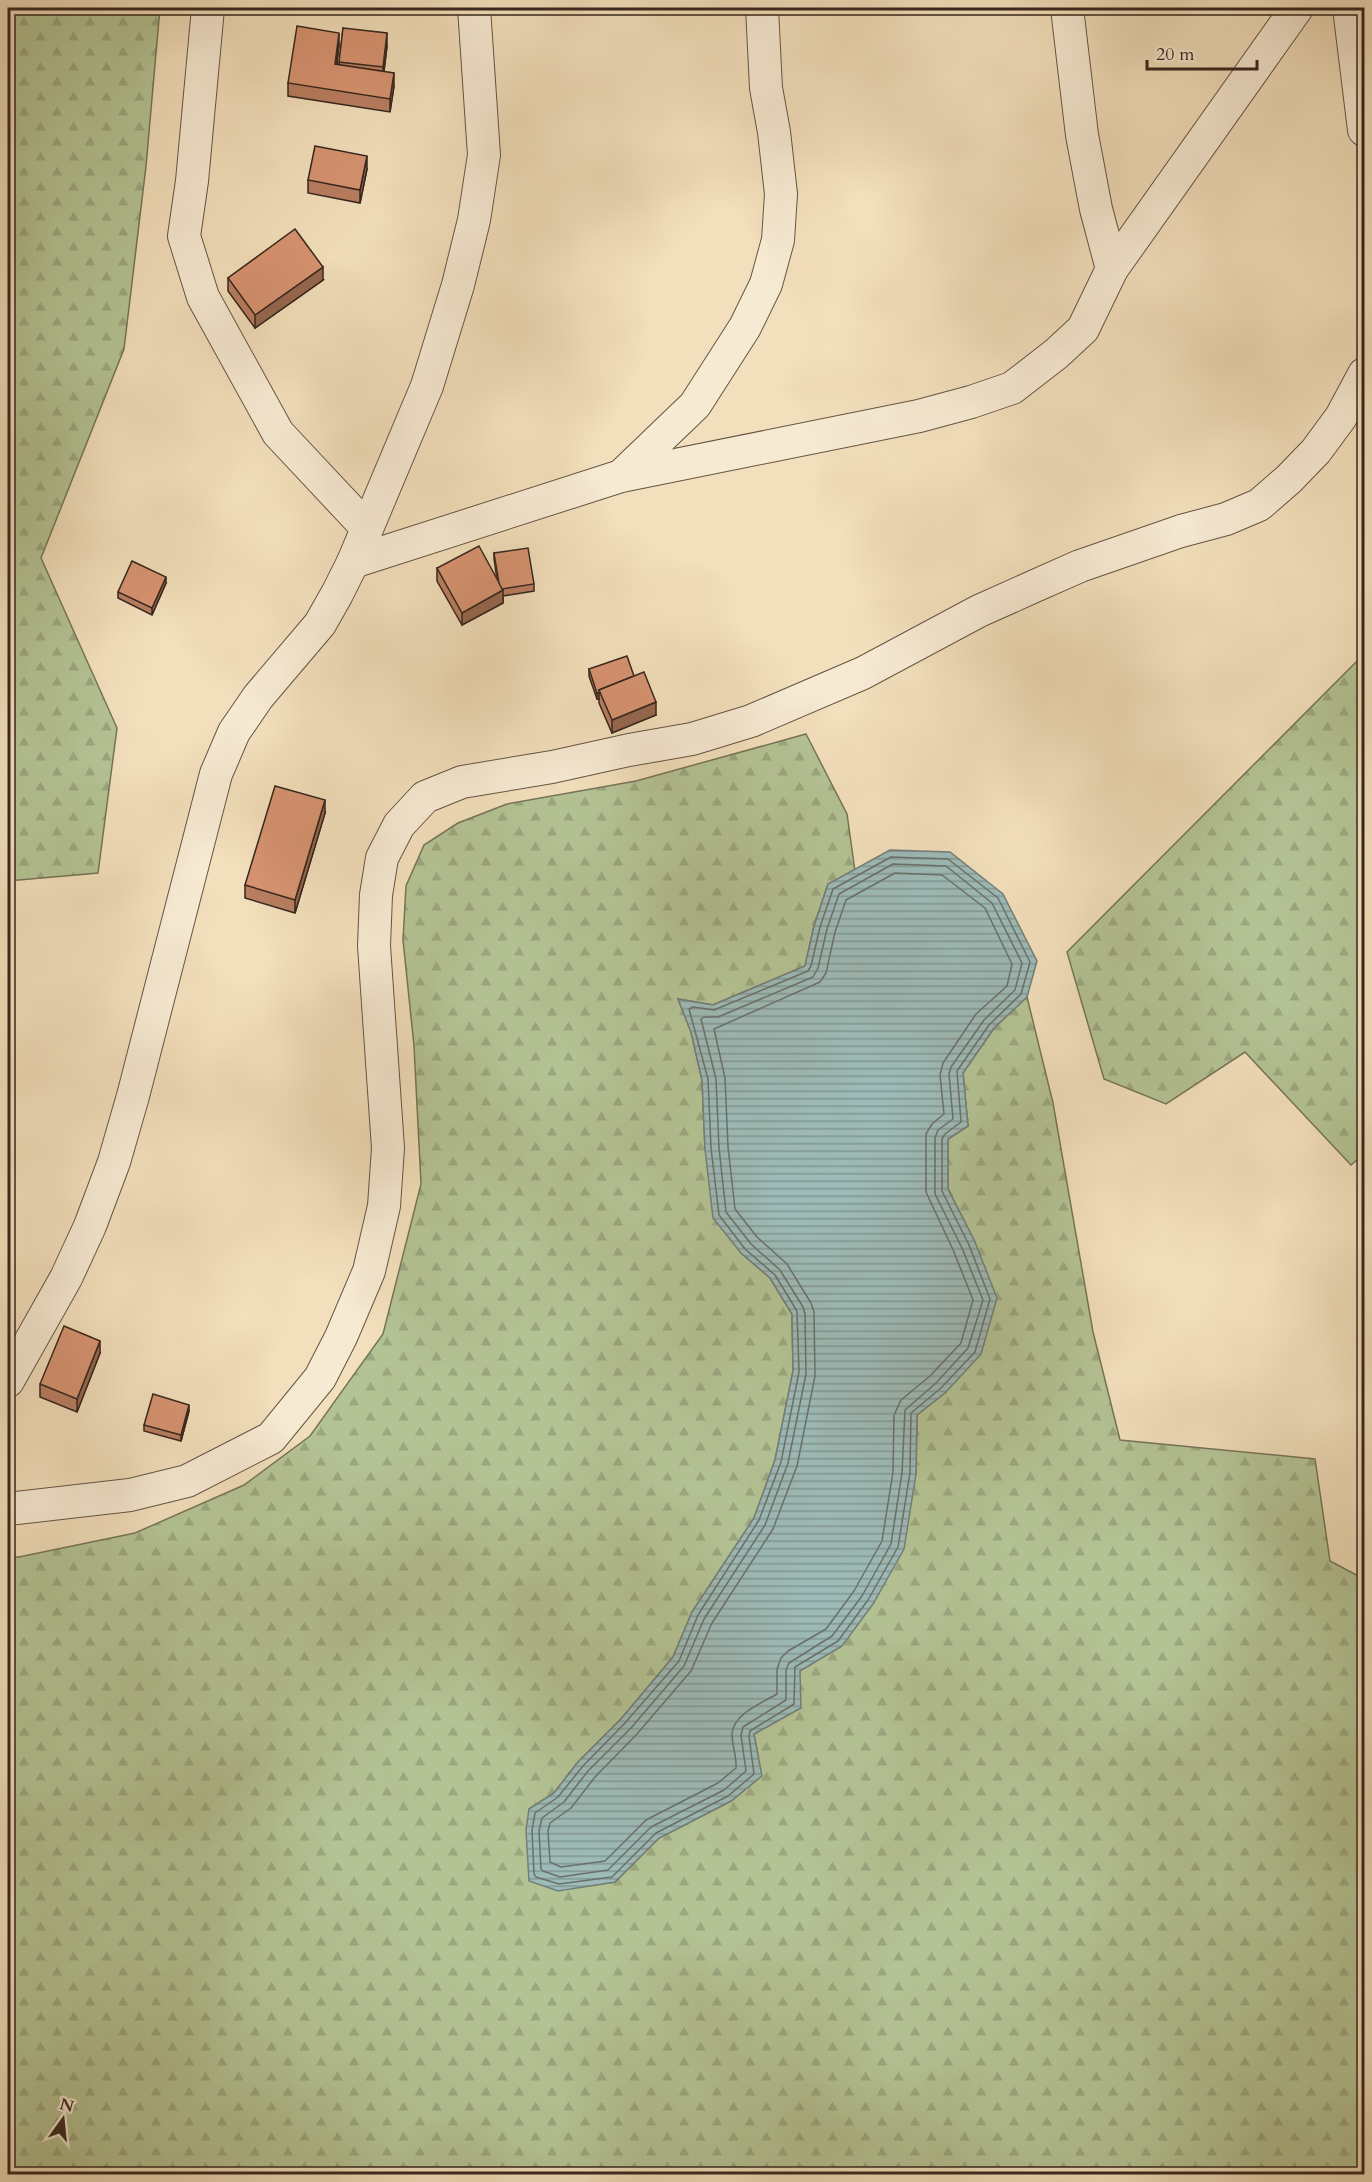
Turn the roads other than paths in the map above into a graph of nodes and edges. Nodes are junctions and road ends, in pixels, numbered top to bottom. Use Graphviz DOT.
graph roads {
  1 [pos="208,8"];
  2 [pos="474,8"];
  3 [pos="762,8"];
  4 [pos="1067,8"];
  5 [pos="1297,8"];
  6 [pos="1349,8"];
  7 [pos="1365,130"];
  8 [pos="1112,269"];
  9 [pos="1365,374"];
  10 [pos="621,476"];
  11 [pos="366,528"];
  12 [pos="353,562"];
  13 [pos="8,1381"];
  14 [pos="8,1509"];
  1 -- 11 [label="street"];
  2 -- 11 [label="street"];
  3 -- 10 [label="street"];
  4 -- 8 [label="street"];
  5 -- 8 [label="street"];
  6 -- 7 [label="street"];
  8 -- 10 [label="street"];
  9 -- 14 [label="street"];
  10 -- 12 [label="street"];
  11 -- 12 [label="street"];
  12 -- 13 [label="street"];
}
